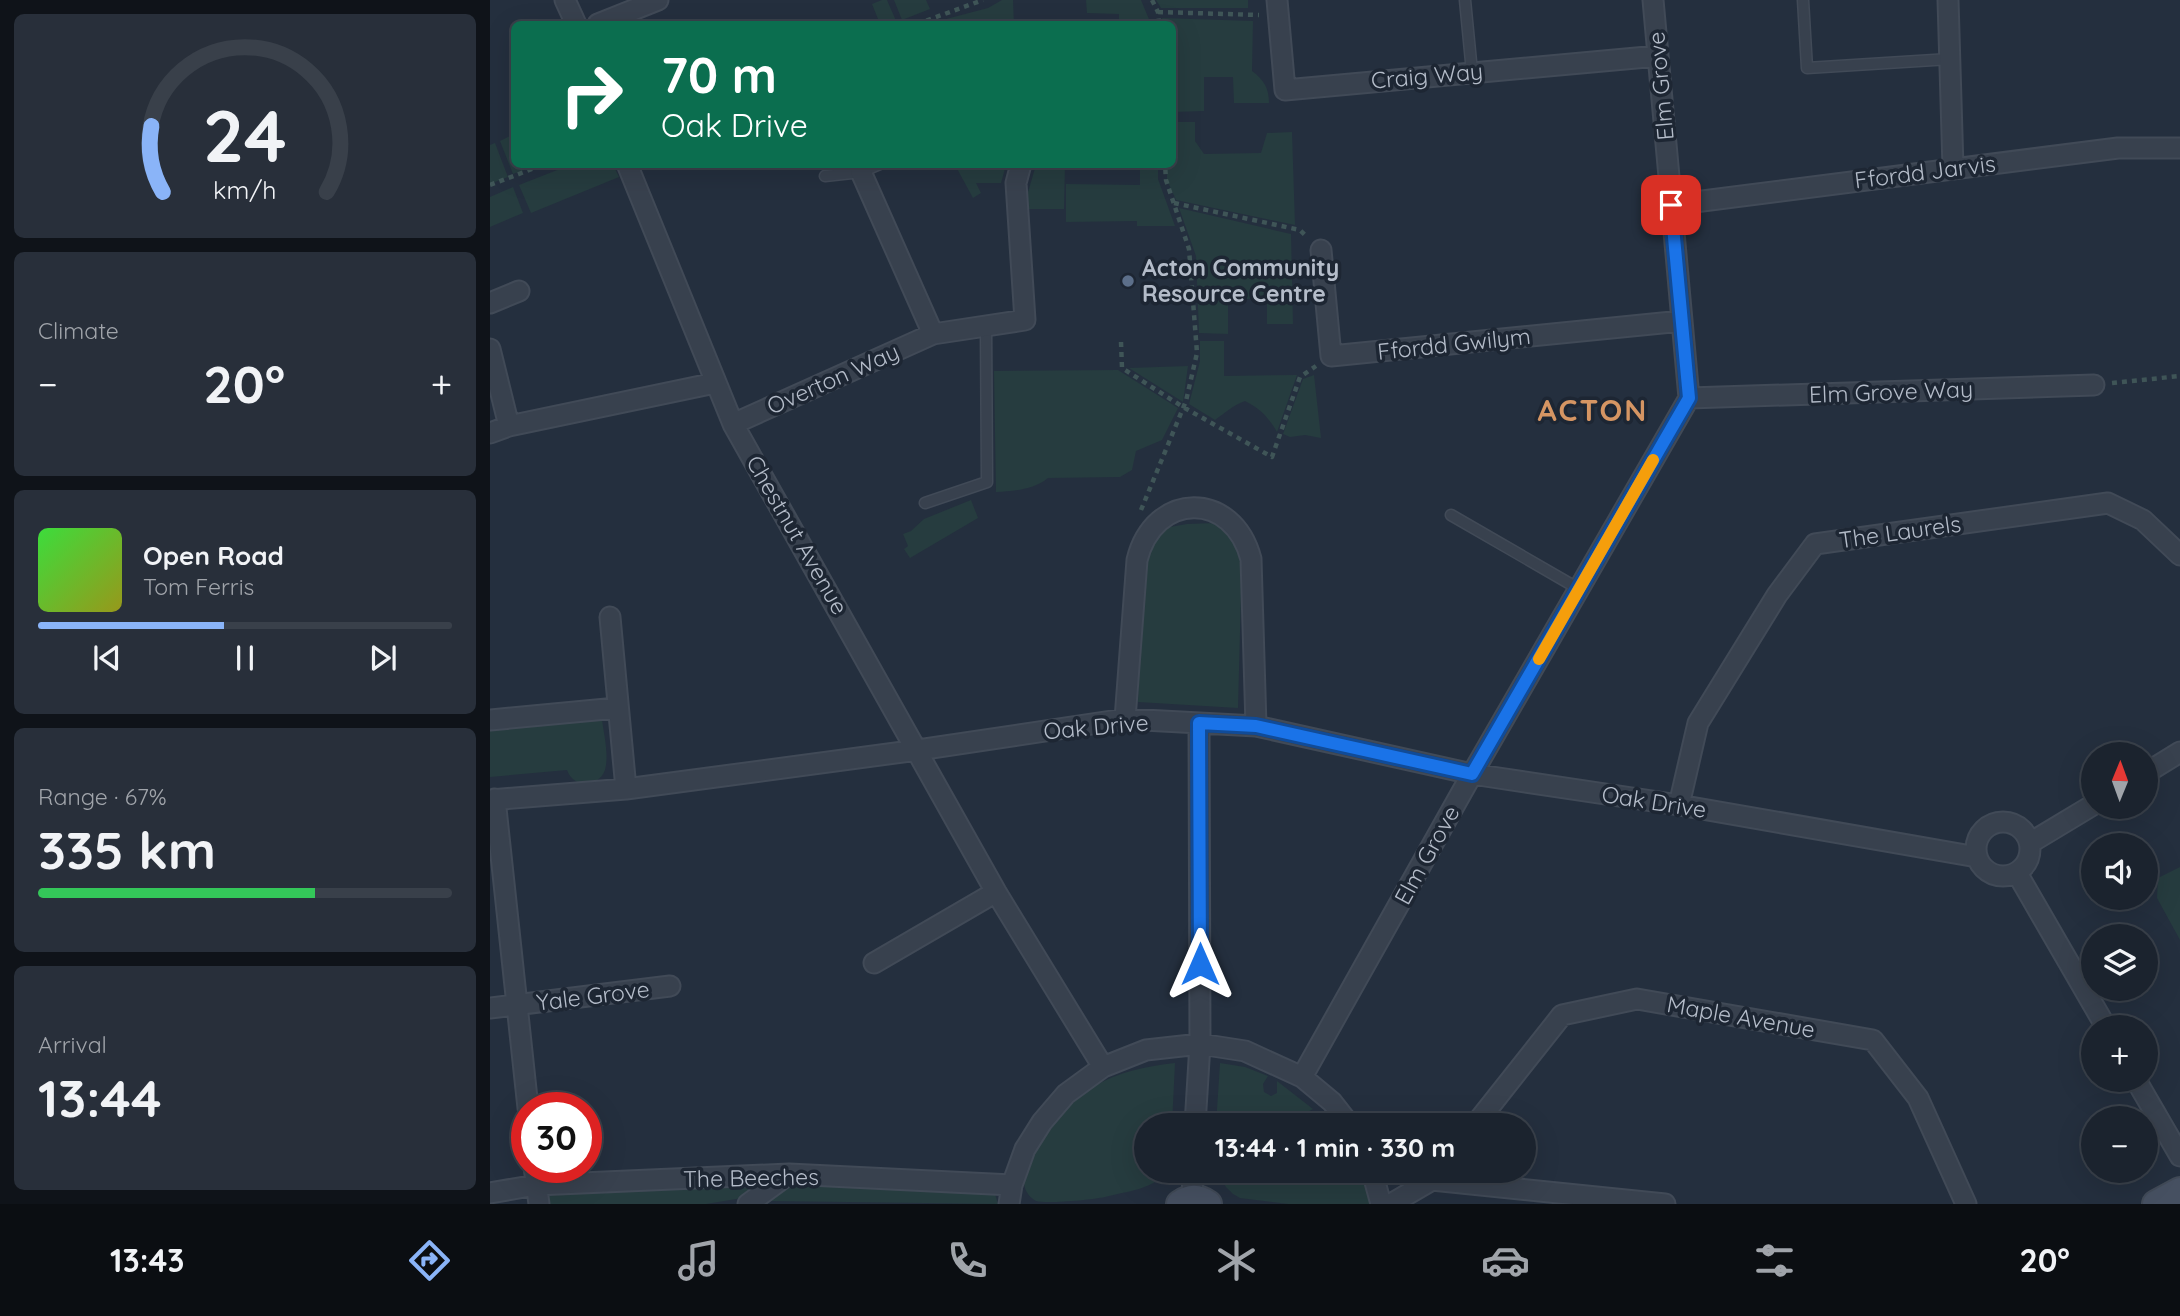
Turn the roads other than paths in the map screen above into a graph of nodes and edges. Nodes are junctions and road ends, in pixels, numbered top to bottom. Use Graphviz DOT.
graph roads {
  1 [pos="565,0"];
  2 [pos="658,0"];
  3 [pos="1465,0"];
  4 [pos="1653,0"];
  5 [pos="1803,0"];
  6 [pos="1948,0"];
  7 [pos="1278,8"];
  8 [pos="575,21"];
  9 [pos="606,21"];
  10 [pos="1658,56"];
  11 [pos="1950,59"];
  12 [pos="1472,72"];
  13 [pos="2180,148"];
  14 [pos="629,168"];
  15 [pos="870,168"];
  16 [pos="1020,168"];
  17 [pos="1953,168"];
  18 [pos="861,172"];
  19 [pos="825,176"];
  20 [pos="1671,205"];
  21 [pos="1321,250"];
  22 [pos="519,291"];
  23 [pos="490,303"];
  24 [pos="1682,321"];
  25 [pos="986,327"];
  26 [pos="933,334"];
  27 [pos="490,349"];
  28 [pos="715,383"];
  29 [pos="2094,386"];
  30 [pos="1689,398"];
  31 [pos="733,424"];
  32 [pos="499,429"];
  33 [pos="925,503"];
  34 [pos="1451,515"];
  35 [pos="2180,555"];
  36 [pos="1579,589"];
  37 [pos="610,617"];
  38 [pos="617,708"];
  39 [pos="1125,719"];
  40 [pos="490,720"];
  41 [pos="1199,723"];
  42 [pos="1256,726"];
  43 [pos="918,750"];
  44 [pos="2180,752"];
  45 [pos="2158,766"];
  46 [pos="1472,774"];
  47 [pos="626,789"];
  48 [pos="493,800"];
  49 [pos="1679,805"];
  50 [pos="2081,812"];
  51 [pos="2030,844"];
  52 [pos="1977,857"];
  53 [pos="2017,873"];
  54 [pos="996,892"];
  55 [pos="874,962"];
  56 [pos="670,986"];
  57 [pos="516,1005"];
  58 [pos="490,1008"];
  59 [pos="2099,1015"];
  60 [pos="1200,1044"];
  61 [pos="1103,1067"];
  62 [pos="1302,1077"];
  63 [pos="525,1092"];
  64 [pos="2143,1092"];
  65 [pos="1196,1113"];
  66 [pos="1341,1113"];
  67 [pos="1484,1113"];
  68 [pos="2180,1156"];
  69 [pos="789,1174"];
  70 [pos="1193,1183"];
  71 [pos="1375,1183"];
  72 [pos="1424,1183"];
  73 [pos="1499,1183"];
  74 [pos="536,1185"];
  75 [pos="2180,1191"];
  76 [pos="490,1193"];
  77 [pos="1011,1195"];
  78 [pos="1193,1202"];
  79 [pos="748,1204"];
  80 [pos="1381,1204"];
  81 [pos="1391,1204"];
  82 [pos="1665,1204"];
  83 [pos="1966,1204"];
  84 [pos="2157,1204"];
  1 -- 8 [label="street"];
  2 -- 9 [label="street"];
  3 -- 12 [label="lane"];
  4 -- 10 [label="street, Elm Grove"];
  5 -- 11 [label="lane"];
  6 -- 11 [label="street"];
  7 -- 12 [label="street, Craig Way"];
  10 -- 12 [label="street, Craig Way"];
  10 -- 20 [label="street, Elm Grove"];
  11 -- 17 [label="street"];
  13 -- 17 [label="street, Ffordd Jarvis"];
  14 -- 28 [label="street, Chestnut Avenue"];
  15 -- 18 [label="lane"];
  16 -- 25 [label="street, Overton Way"];
  17 -- 20 [label="street, Ffordd Jarvis"];
  18 -- 19 [label="lane"];
  18 -- 26 [label="street"];
  20 -- 24 [label="street, Elm Grove"];
  21 -- 24 [label="street, Ffordd Gwilym"];
  22 -- 23 [label="street"];
  24 -- 30 [label="street, Elm Grove"];
  25 -- 26 [label="street, Overton Way"];
  25 -- 33 [label="lane"];
  26 -- 31 [label="street, Overton Way"];
  27 -- 32 [label="street"];
  28 -- 31 [label="street, Chestnut Avenue"];
  28 -- 32 [label="street"];
  29 -- 30 [label="street, Elm Grove Way"];
  30 -- 36 [label="street, Elm Grove"];
  31 -- 43 [label="street, Chestnut Avenue"];
  34 -- 36 [label="lane"];
  35 -- 49 [label="street, The Laurels"];
  36 -- 46 [label="street, Elm Grove"];
  37 -- 38 [label="street"];
  38 -- 40 [label="street"];
  38 -- 47 [label="street"];
  39 -- 41 [label="street, Oak Drive"];
  39 -- 42 [label="street"];
  39 -- 43 [label="street, Oak Drive"];
  41 -- 42 [label="street, Oak Drive"];
  41 -- 60 [label="street"];
  42 -- 46 [label="street, Oak Drive"];
  43 -- 47 [label="street, Oak Drive"];
  43 -- 54 [label="street, Chestnut Avenue"];
  44 -- 45 [label="street"];
  46 -- 49 [label="street, Oak Drive"];
  46 -- 62 [label="street, Elm Grove"];
  47 -- 48 [label="street, Oak Drive"];
  48 -- 57 [label="street, Yale Grove"];
  49 -- 52 [label="street, Oak Drive"];
  50 -- 51 [label="street"];
  51 -- 52 [label="street"];
  51 -- 53 [label="street"];
  52 -- 53 [label="street"];
  53 -- 59 [label="street"];
  54 -- 55 [label="street"];
  54 -- 61 [label="street, Chestnut Avenue"];
  56 -- 57 [label="street, Yale Grove"];
  57 -- 58 [label="street, Yale Grove"];
  57 -- 63 [label="street, Yale Grove"];
  60 -- 61 [label="street"];
  60 -- 62 [label="street"];
  60 -- 65 [label="street"];
  61 -- 77 [label="street"];
  62 -- 66 [label="street"];
  64 -- 68 [label="street"];
  67 -- 83 [label="street, Maple Avenue"];
  69 -- 74 [label="street, The Beeches"];
  69 -- 77 [label="street, The Beeches"];
  69 -- 79 [label="street"];
  70 -- 78 [label="street"];
  71 -- 80 [label="street"];
  72 -- 81 [label="street"];
  73 -- 82 [label="street"];
  74 -- 76 [label="street, The Beeches"];
  75 -- 84 [label="main road"];
}
